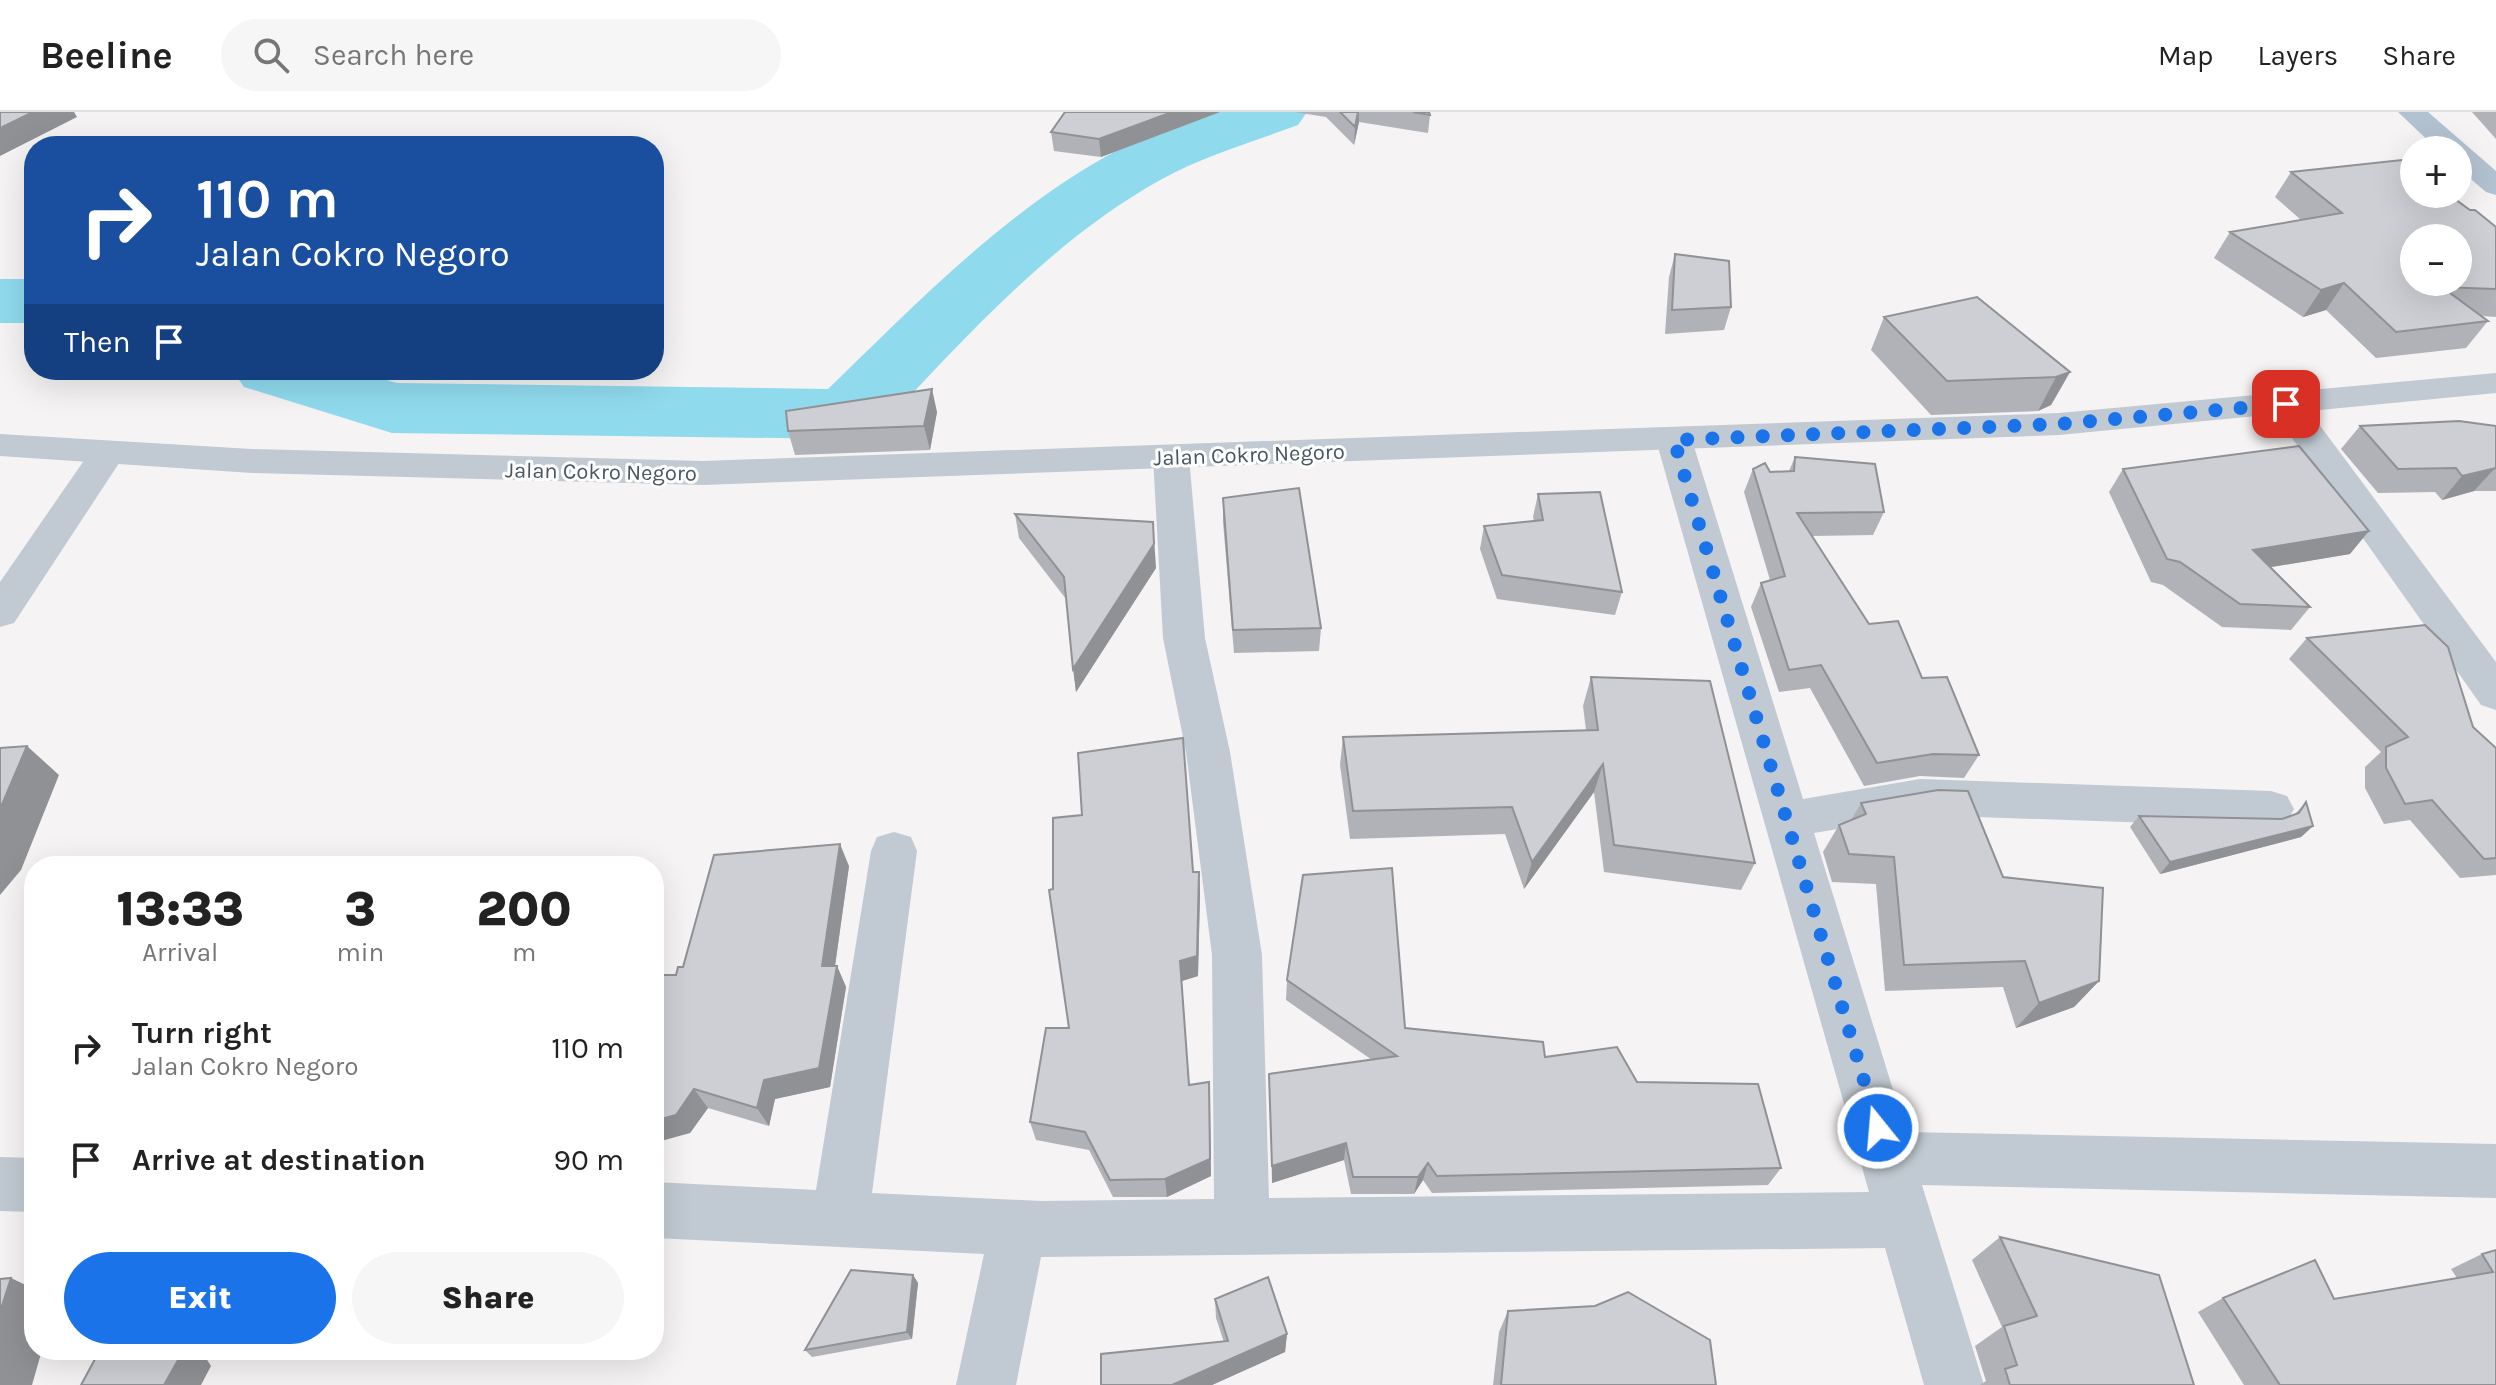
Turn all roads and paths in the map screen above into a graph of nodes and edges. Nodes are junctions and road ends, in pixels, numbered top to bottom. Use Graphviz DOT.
graph roads {
  1 [pos="2412,112"];
  2 [pos="2439,136"];
  3 [pos="2472,165"];
  4 [pos="2496,186"];
  5 [pos="2496,383"];
  6 [pos="2286,404"];
  7 [pos="1674,440"];
  8 [pos="0,445"];
  9 [pos="107,454"];
  10 [pos="1171,457"];
  11 [pos="0,613"];
  12 [pos="2496,694"];
  13 [pos="2271,809"];
  14 [pos="1786,821"];
  15 [pos="894,851"];
  16 [pos="1887,1158"];
  17 [pos="2496,1171"];
  18 [pos="0,1184"];
  19 [pos="24,1185"];
  20 [pos="664,1210"];
  21 [pos="840,1219"];
  22 [pos="1906,1220"];
  23 [pos="1242,1226"];
  24 [pos="1018,1228"];
  25 [pos="986,1385"];
  26 [pos="1954,1385"];
  1 -- 2 [label="main road"];
  3 -- 4 [label="main road"];
  5 -- 6 [label="street, Jalan Cokro Negoro"];
  6 -- 7 [label="street, Jalan Cokro Negoro"];
  6 -- 12 [label="street"];
  7 -- 10 [label="street, Jalan Cokro Negoro"];
  7 -- 14 [label="street"];
  8 -- 9 [label="street, Jalan Cokro Negoro"];
  9 -- 10 [label="street, Jalan Cokro Negoro"];
  9 -- 11 [label="street"];
  10 -- 23 [label="street"];
  13 -- 14 [label="street"];
  14 -- 16 [label="street"];
  15 -- 21 [label="street"];
  16 -- 17 [label="street"];
  16 -- 22 [label="street"];
  18 -- 19 [label="street"];
  20 -- 21 [label="street"];
  21 -- 24 [label="street"];
  22 -- 23 [label="street"];
  22 -- 26 [label="street"];
  23 -- 24 [label="street"];
  24 -- 25 [label="street"];
}
